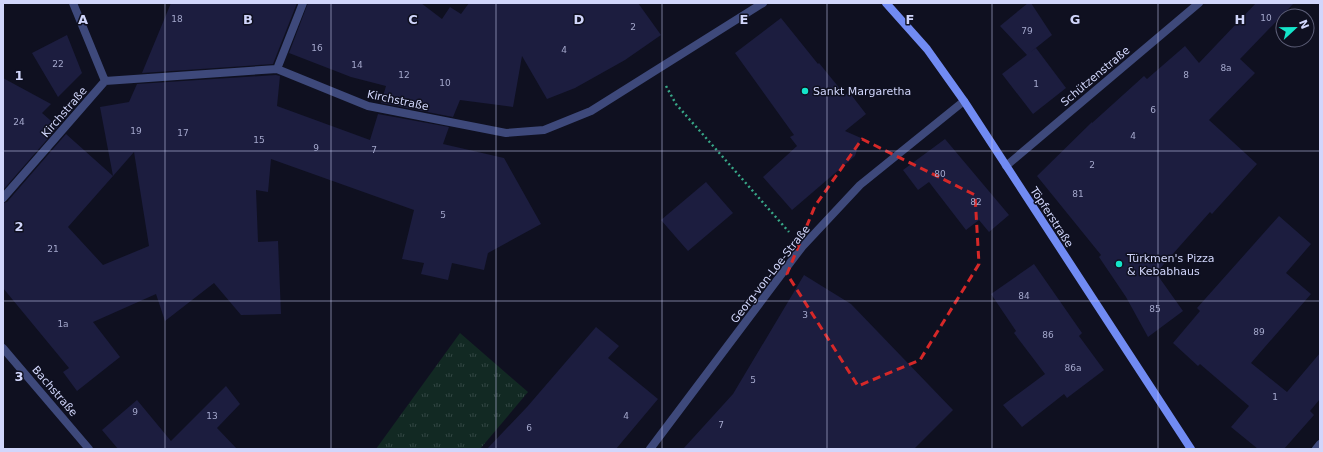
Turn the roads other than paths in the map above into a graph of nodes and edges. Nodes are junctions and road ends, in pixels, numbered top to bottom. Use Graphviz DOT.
graph roads {
  1 [pos="73,3"];
  2 [pos="304,3"];
  3 [pos="763,3"];
  4 [pos="886,3"];
  5 [pos="1199,3"];
  6 [pos="277,70"];
  7 [pos="105,81"];
  8 [pos="964,101"];
  9 [pos="1006,166"];
  10 [pos="3,198"];
  11 [pos="3,348"];
  12 [pos="1320,444"];
  13 [pos="89,449"];
  14 [pos="650,449"];
  15 [pos="1191,449"];
  16 [pos="1316,449"];
  1 -- 7 [label="street"];
  2 -- 6 [label="street"];
  3 -- 6 [label="street, Kirchstraße"];
  4 -- 8 [label="main road, Töpferstraße"];
  5 -- 9 [label="street, Schützenstraße"];
  6 -- 7 [label="street, Kirchstraße"];
  7 -- 10 [label="street, Kirchstraße"];
  8 -- 9 [label="main road, Töpferstraße"];
  8 -- 14 [label="street, Georg-von-Loe-Straße"];
  9 -- 15 [label="main road, Töpferstraße"];
  11 -- 13 [label="street, Bachstraße"];
  12 -- 16 [label="street"];
}
